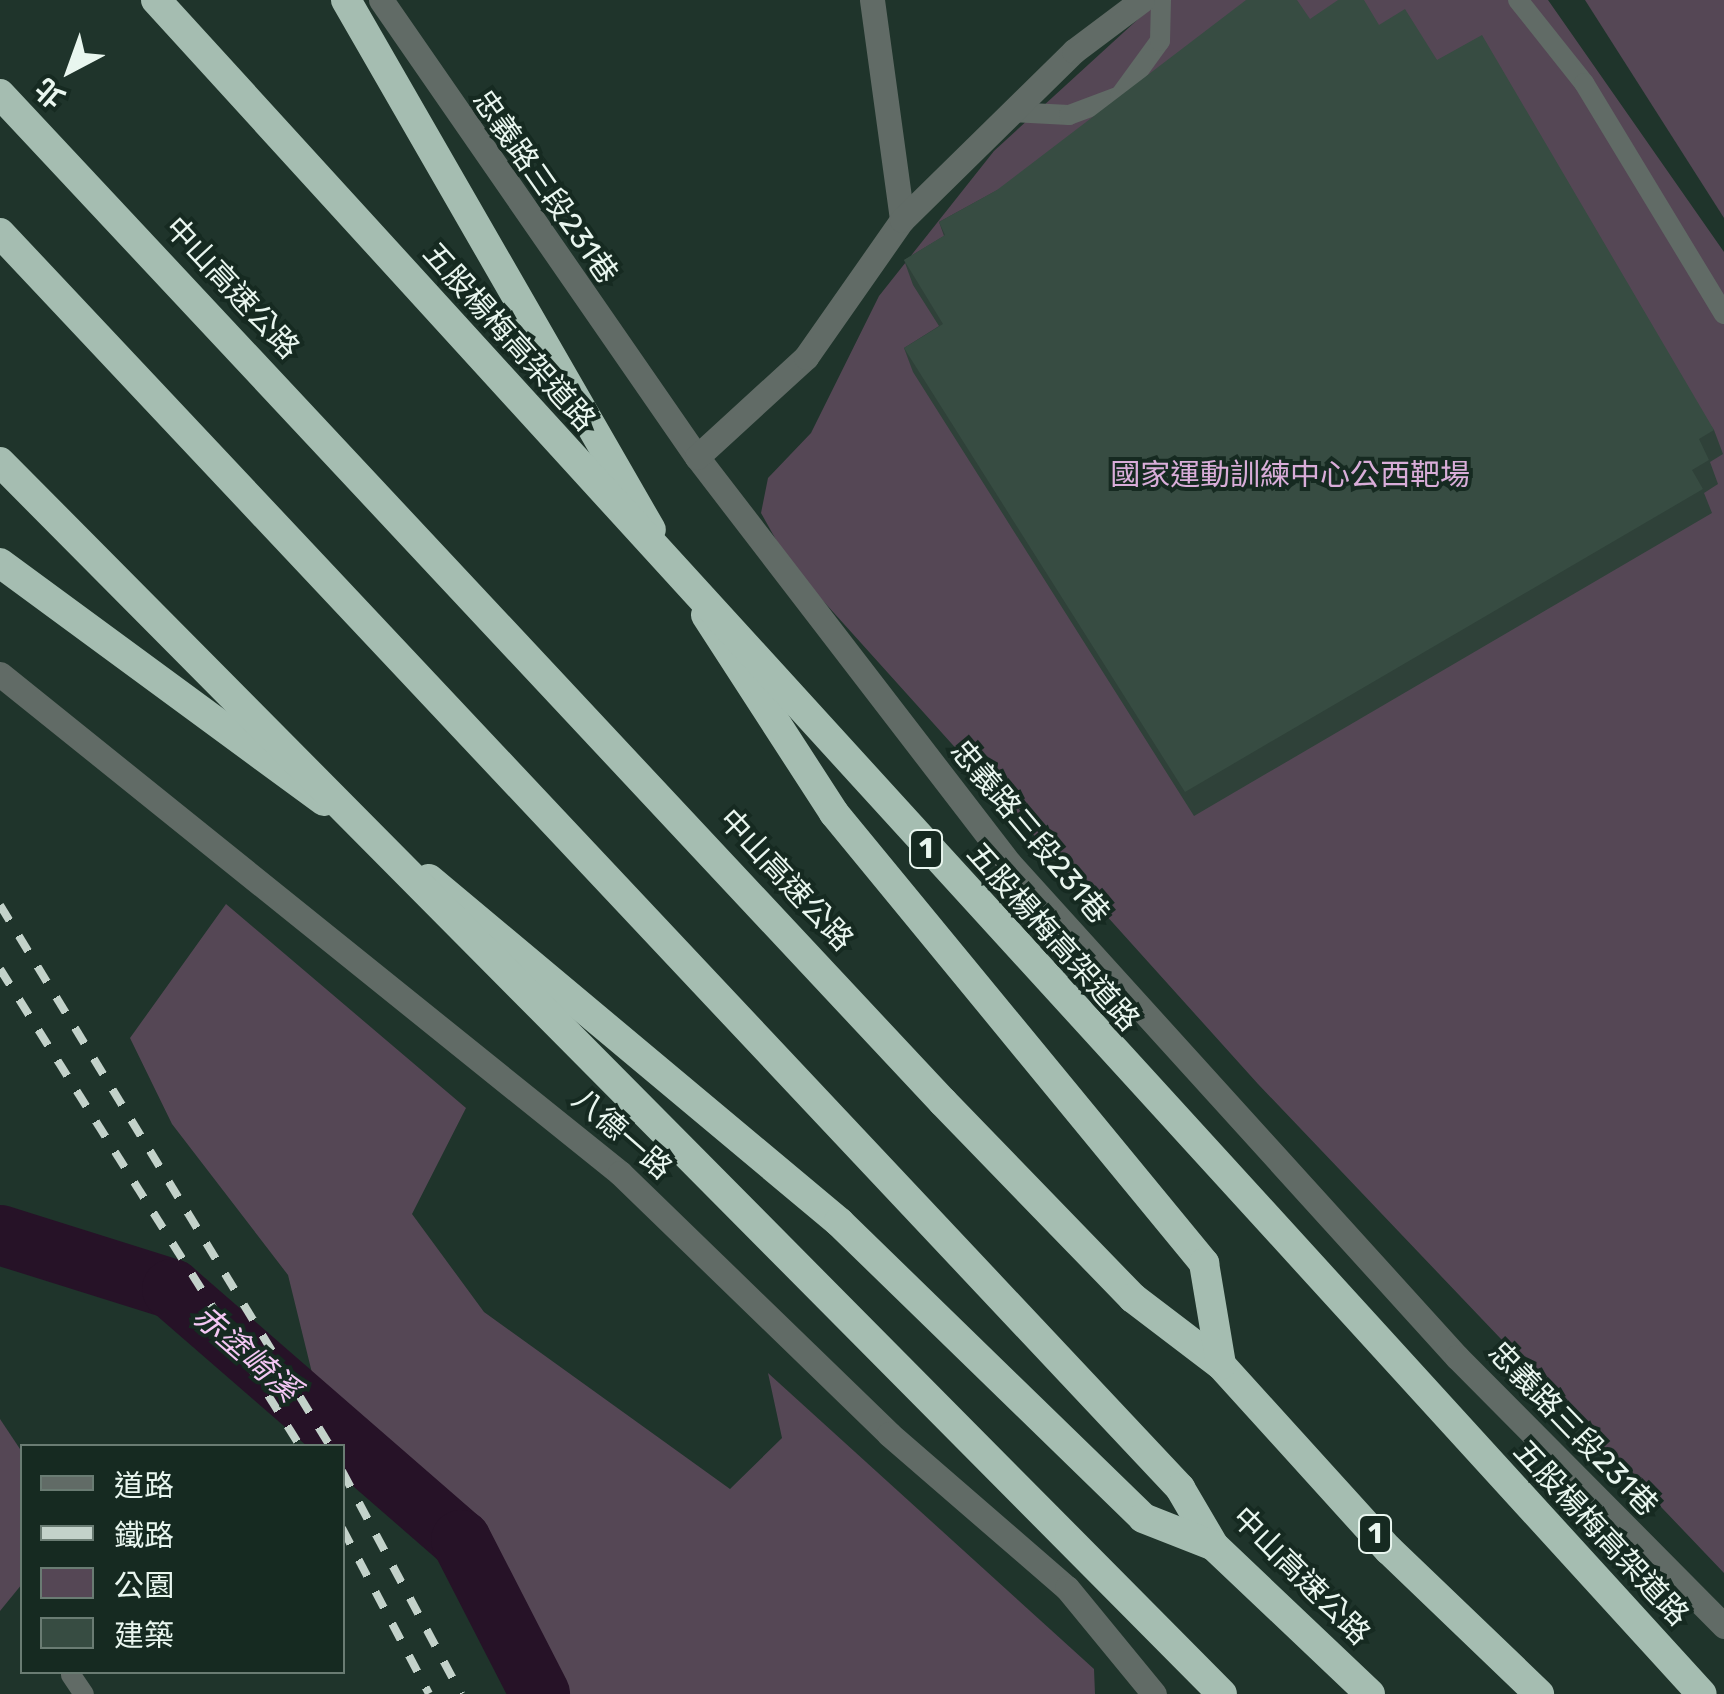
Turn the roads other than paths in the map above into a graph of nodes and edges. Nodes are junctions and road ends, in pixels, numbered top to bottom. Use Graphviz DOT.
graph roads {
  1 [pos="156,0"];
  2 [pos="346,0"];
  3 [pos="381,0"];
  4 [pos="872,0"];
  5 [pos="1142,0"];
  6 [pos="1162,0"];
  7 [pos="1518,0"];
  8 [pos="0,94"];
  9 [pos="1010,112"];
  10 [pos="902,220"];
  11 [pos="0,233"];
  12 [pos="1724,314"];
  13 [pos="698,457"];
  14 [pos="0,462"];
  15 [pos="0,563"];
  16 [pos="0,674"];
  17 [pos="1220,1365"];
  18 [pos="1214,1546"];
  19 [pos="1724,1626"];
  20 [pos="71,1675"];
  21 [pos="84,1694"];
  22 [pos="1154,1694"];
  23 [pos="1222,1694"];
  24 [pos="1370,1694"];
  25 [pos="1539,1694"];
  26 [pos="1702,1694"];
  1 -- 26 [label="highway, 五股楊梅高架道路 / 1, bridge"];
  2 -- 17 [label="highway"];
  3 -- 13 [label="street, 忠義路三段231巷"];
  4 -- 10 [label="street"];
  5 -- 9 [label="street"];
  6 -- 9 [label="lane"];
  7 -- 12 [label="lane"];
  8 -- 17 [label="highway, 中山高速公路 / 1"];
  9 -- 10 [label="street"];
  10 -- 13 [label="street"];
  11 -- 18 [label="highway, 中山高速公路"];
  13 -- 19 [label="street, 忠義路三段231巷"];
  14 -- 23 [label="highway, bridge"];
  15 -- 18 [label="highway"];
  16 -- 22 [label="street, 八德一路"];
  17 -- 25 [label="highway, 中山高速公路 / 1"];
  18 -- 24 [label="highway, 中山高速公路"];
  20 -- 21 [label="lane"];
}
